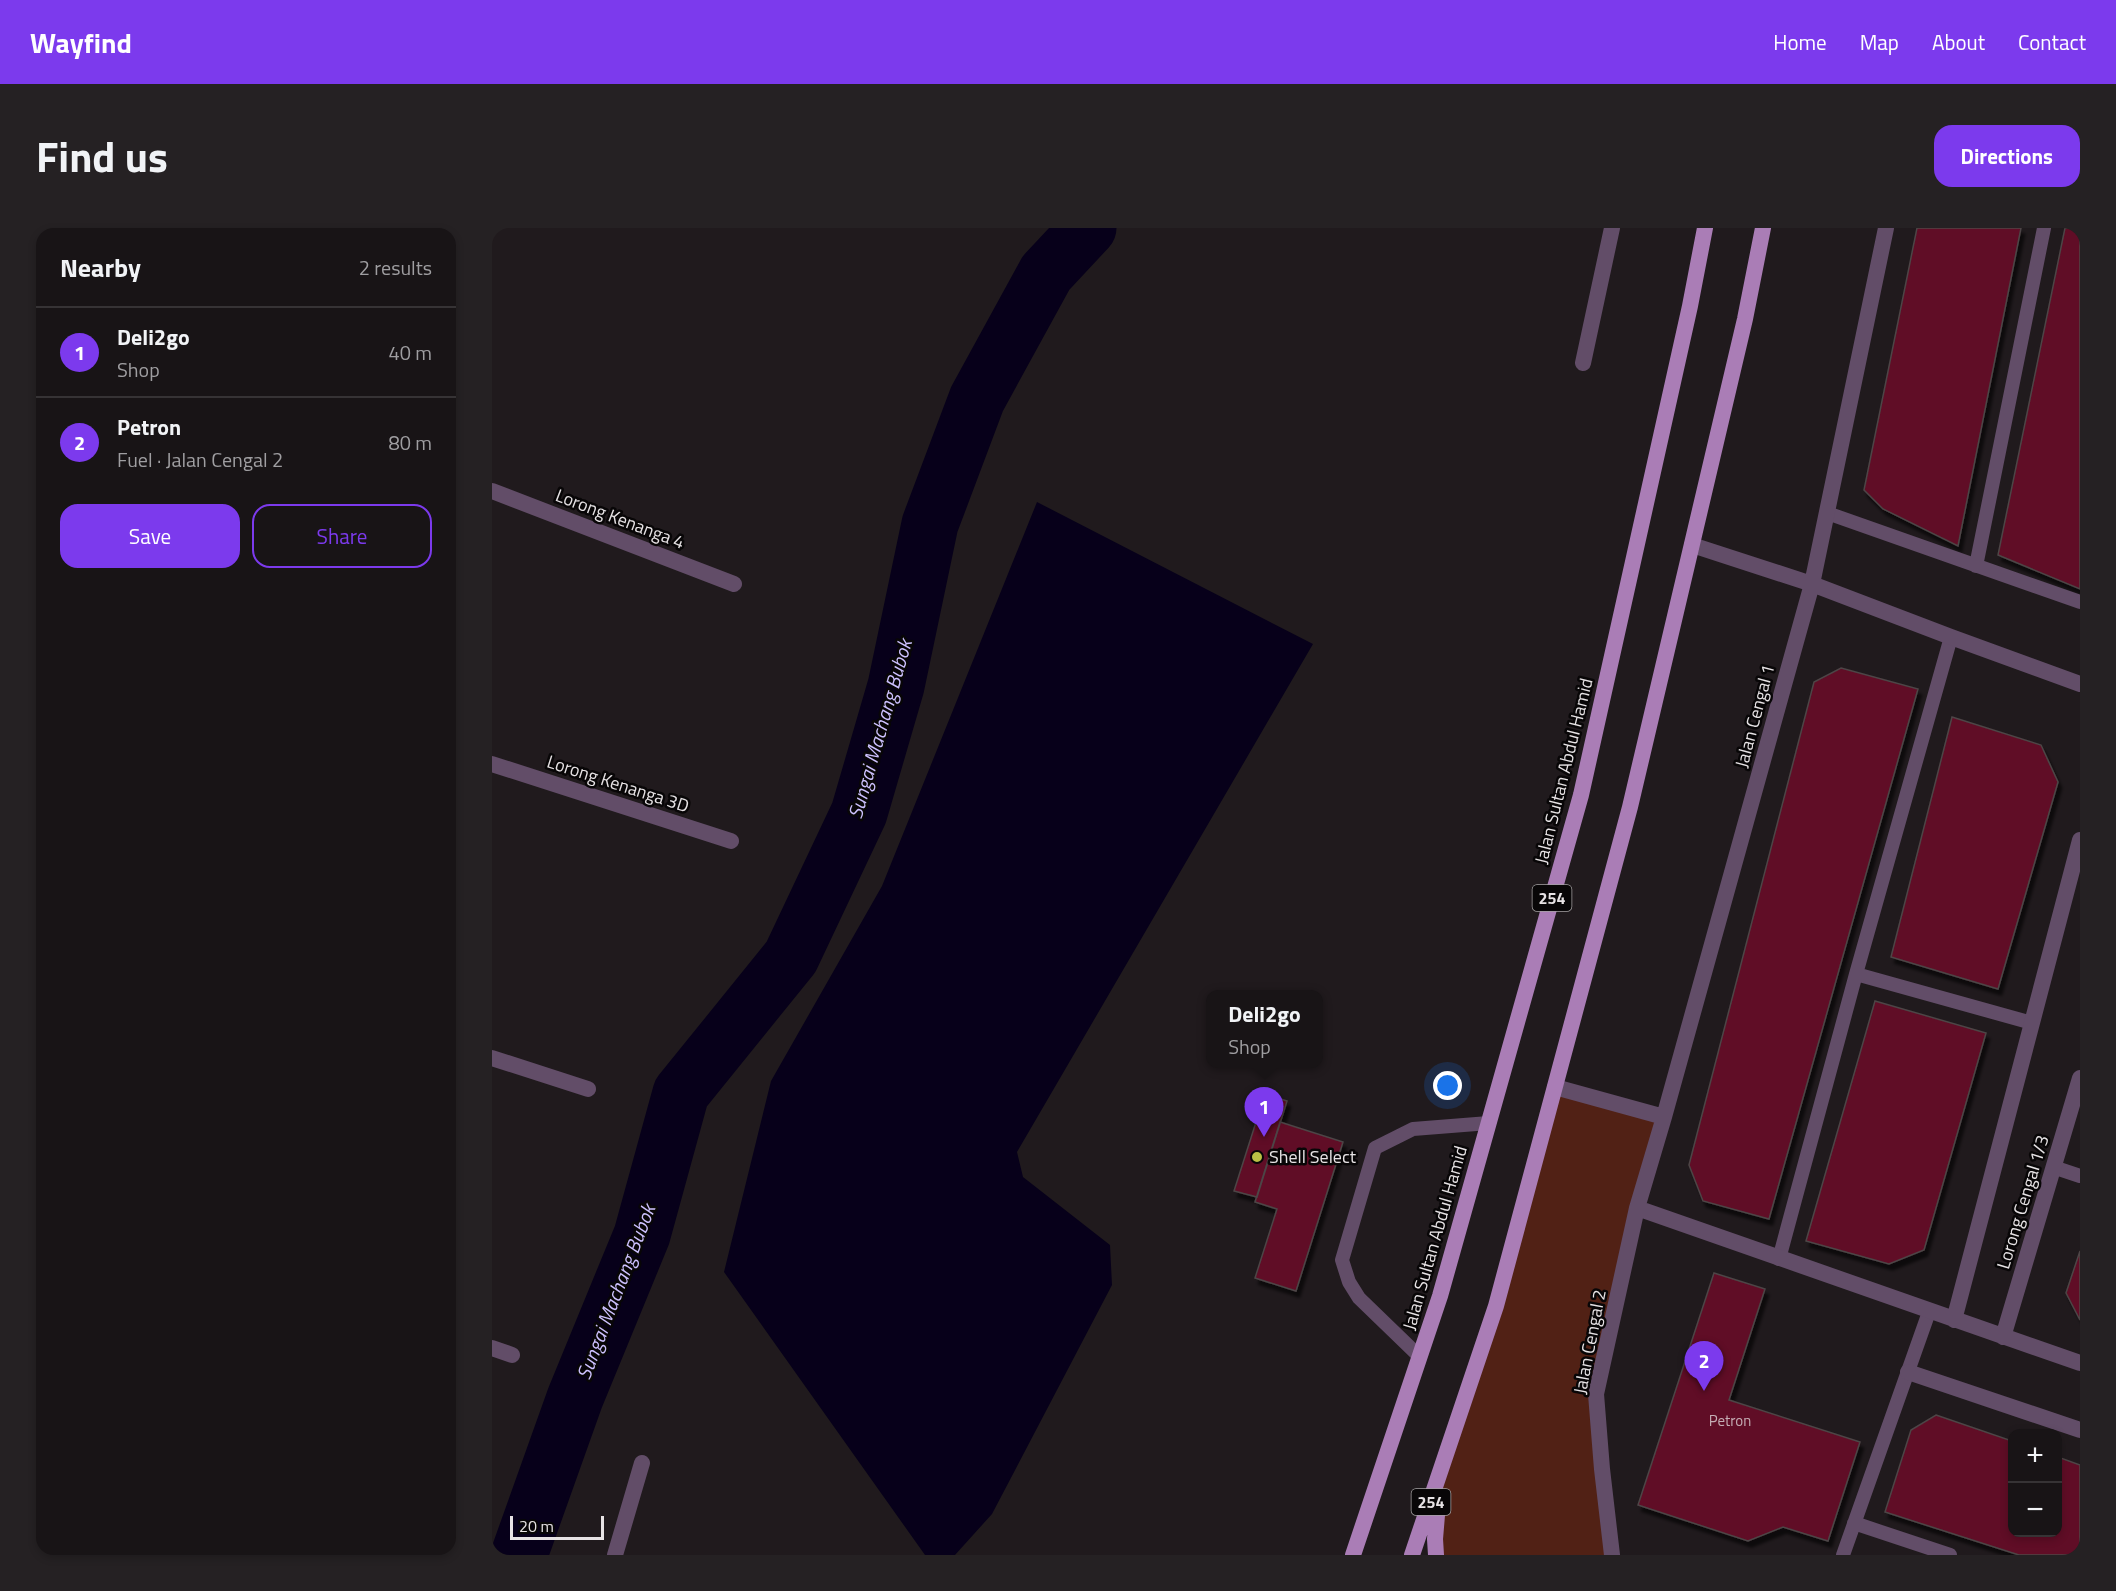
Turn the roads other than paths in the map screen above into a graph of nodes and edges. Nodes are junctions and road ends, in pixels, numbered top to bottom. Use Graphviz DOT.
graph roads {
  1 [pos="1612,228"];
  2 [pos="1705,228"];
  3 [pos="1763,228"];
  4 [pos="1886,228"];
  5 [pos="2044,228"];
  6 [pos="1583,363"];
  7 [pos="492,491"];
  8 [pos="1827,513"];
  9 [pos="1692,545"];
  10 [pos="1977,566"];
  11 [pos="734,584"];
  12 [pos="1812,584"];
  13 [pos="2080,602"];
  14 [pos="1951,637"];
  15 [pos="2080,684"];
  16 [pos="492,764"];
  17 [pos="2080,840"];
  18 [pos="731,841"];
  19 [pos="1856,974"];
  20 [pos="2032,1023"];
  21 [pos="492,1058"];
  22 [pos="2080,1078"];
  23 [pos="1555,1087"];
  24 [pos="588,1089"];
  25 [pos="1664,1117"];
  26 [pos="1489,1123"];
  27 [pos="2053,1167"];
  28 [pos="2080,1176"];
  29 [pos="1637,1208"];
  30 [pos="1779,1259"];
  31 [pos="1929,1312"];
  32 [pos="1954,1320"];
  33 [pos="2002,1337"];
  34 [pos="492,1348"];
  35 [pos="512,1355"];
  36 [pos="1420,1357"];
  37 [pos="2080,1363"];
  38 [pos="1908,1372"];
  39 [pos="2080,1430"];
  40 [pos="1449,1449"];
  41 [pos="642,1463"];
  42 [pos="1854,1523"];
  43 [pos="615,1555"];
  44 [pos="1353,1555"];
  45 [pos="1412,1555"];
  46 [pos="1436,1555"];
  47 [pos="1611,1555"];
  48 [pos="1843,1555"];
  49 [pos="1950,1555"];
  1 -- 6 [label="street"];
  2 -- 26 [label="main road, Jalan Sultan Abdul Hamid / 254"];
  3 -- 9 [label="main road, 254"];
  4 -- 8 [label="street, Jalan Cengal 1"];
  5 -- 10 [label="lane"];
  7 -- 11 [label="street, Lorong Kenanga 4"];
  8 -- 10 [label="lane"];
  8 -- 12 [label="street, Jalan Cengal 1"];
  9 -- 12 [label="street"];
  9 -- 23 [label="main road, 254"];
  10 -- 13 [label="lane"];
  12 -- 14 [label="street"];
  12 -- 25 [label="street, Jalan Cengal 1"];
  14 -- 15 [label="street"];
  14 -- 19 [label="lane"];
  16 -- 18 [label="street, Lorong Kenanga 3D"];
  17 -- 20 [label="street"];
  19 -- 20 [label="lane"];
  19 -- 30 [label="lane"];
  20 -- 32 [label="street"];
  21 -- 24 [label="street"];
  22 -- 27 [label="street, Lorong Cengal 1/3"];
  23 -- 25 [label="street"];
  23 -- 40 [label="main road, 254"];
  25 -- 29 [label="street, Jalan Cengal 1"];
  26 -- 36 [label="main road, Jalan Sultan Abdul Hamid / 254"];
  26 -- 36 [label="lane"];
  27 -- 28 [label="lane"];
  27 -- 33 [label="street, Lorong Cengal 1/3"];
  29 -- 30 [label="street"];
  29 -- 47 [label="street, Jalan Cengal 2"];
  30 -- 31 [label="street"];
  31 -- 32 [label="street"];
  31 -- 38 [label="lane"];
  32 -- 33 [label="street"];
  33 -- 37 [label="street"];
  34 -- 35 [label="street"];
  36 -- 44 [label="main road, Jalan Sultan Abdul Hamid / 254"];
  38 -- 39 [label="street"];
  38 -- 42 [label="lane"];
  40 -- 45 [label="main road, 254"];
  40 -- 46 [label="main road"];
  41 -- 43 [label="street"];
  42 -- 48 [label="lane"];
  42 -- 49 [label="lane"];
}
